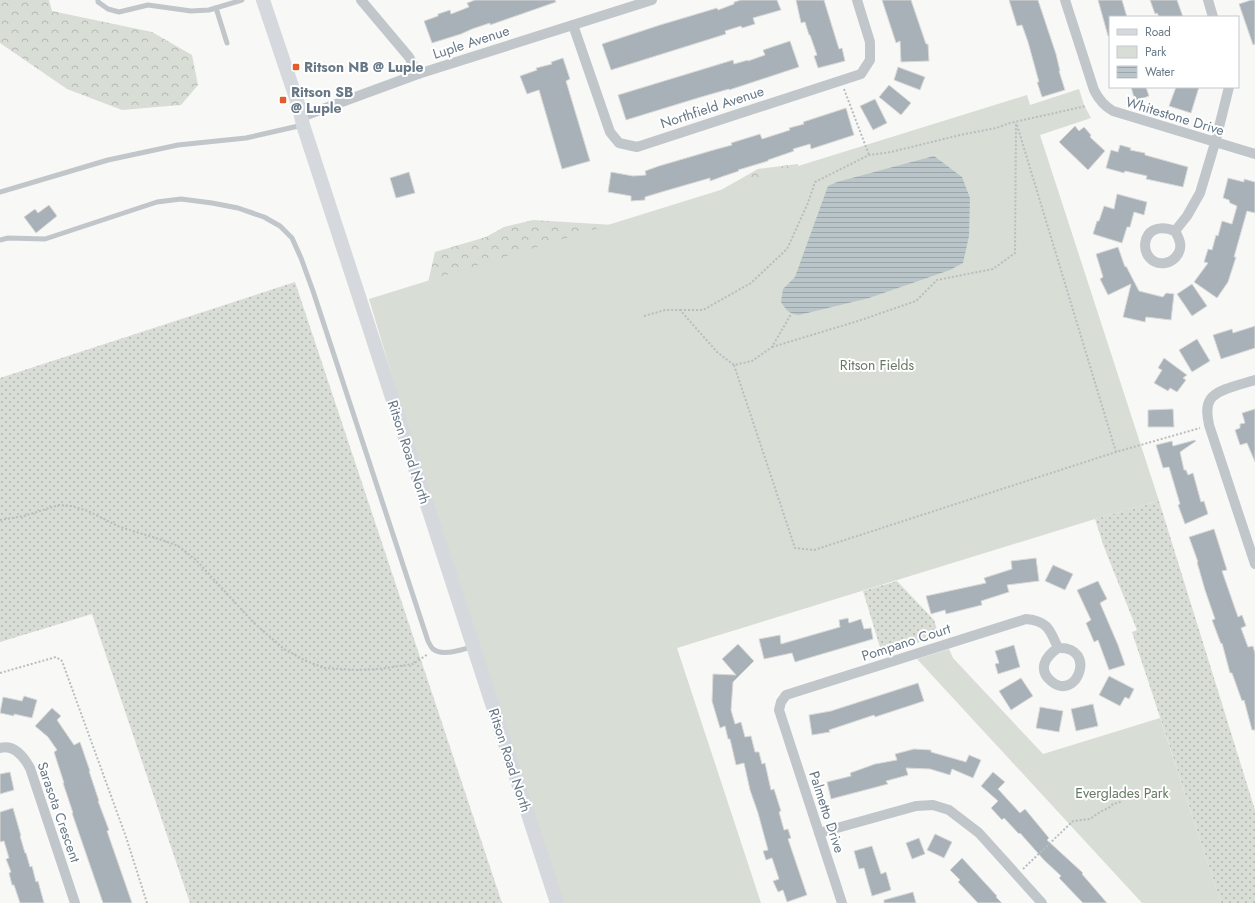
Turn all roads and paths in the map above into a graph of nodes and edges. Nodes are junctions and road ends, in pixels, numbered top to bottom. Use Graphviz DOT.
graph roads {
  1 [pos="98,0"];
  2 [pos="242,0"];
  3 [pos="263,0"];
  4 [pos="361,0"];
  5 [pos="652,0"];
  6 [pos="857,0"];
  7 [pos="1065,0"];
  8 [pos="1208,0"];
  9 [pos="216,8"];
  10 [pos="1213,16"];
  11 [pos="573,25"];
  12 [pos="227,43"];
  13 [pos="418,74"];
  14 [pos="840,80"];
  15 [pos="1229,88"];
  16 [pos="1086,106"];
  17 [pos="302,121"];
  18 [pos="1016,122"];
  19 [pos="1215,143"];
  20 [pos="1255,154"];
  21 [pos="869,155"];
  22 [pos="0,192"];
  23 [pos="1175,231"];
  24 [pos="0,240"];
  25 [pos="680,310"];
  26 [pos="791,314"];
  27 [pos="644,316"];
  28 [pos="772,347"];
  29 [pos="734,365"];
  30 [pos="1255,380"];
  31 [pos="1209,425"];
  32 [pos="1116,452"];
  33 [pos="0,520"];
  34 [pos="1255,564"];
  35 [pos="473,646"];
  36 [pos="1058,648"];
  37 [pos="434,649"];
  38 [pos="0,673"];
  39 [pos="786,730"];
  40 [pos="0,748"];
  41 [pos="1122,800"];
  42 [pos="819,833"];
  43 [pos="1017,875"];
  44 [pos="74,903"];
  45 [pos="146,903"];
  46 [pos="557,903"];
  47 [pos="842,903"];
  48 [pos="1042,903"];
  1 -- 9 [label="lane"];
  2 -- 9 [label="lane"];
  3 -- 17 [label="main road, Ritson Road North"];
  4 -- 13 [label="street"];
  5 -- 11 [label="street, Luple Avenue"];
  6 -- 14 [label="street, Northfield Avenue"];
  7 -- 19 [label="street, Whitestone Drive"];
  8 -- 10 [label="street"];
  9 -- 12 [label="lane"];
  11 -- 13 [label="street, Luple Avenue"];
  11 -- 14 [label="street, Northfield Avenue"];
  13 -- 17 [label="street, Luple Avenue"];
  14 -- 21 [label="path"];
  15 -- 19 [label="street"];
  16 -- 18 [label="path"];
  17 -- 22 [label="lane"];
  17 -- 35 [label="main road, Ritson Road North"];
  18 -- 21 [label="path"];
  18 -- 28 [label="path"];
  18 -- 32 [label="path"];
  19 -- 20 [label="street, Whitestone Drive"];
  19 -- 23 [label="street"];
  21 -- 25 [label="path"];
  24 -- 37 [label="lane"];
  25 -- 27 [label="path"];
  25 -- 29 [label="path"];
  26 -- 28 [label="path"];
  28 -- 29 [label="path"];
  29 -- 32 [label="path"];
  30 -- 31 [label="street"];
  31 -- 32 [label="path"];
  31 -- 34 [label="street"];
  33 -- 37 [label="path"];
  35 -- 37 [label="lane"];
  35 -- 46 [label="main road, Ritson Road North"];
  36 -- 39 [label="street, Pompano Court"];
  38 -- 45 [label="path"];
  39 -- 42 [label="street, Palmetto Drive"];
  40 -- 44 [label="street, Sarasota Crescent"];
  41 -- 43 [label="path"];
  42 -- 43 [label="street"];
  42 -- 47 [label="street, Palmetto Drive"];
  43 -- 48 [label="street"];
}
